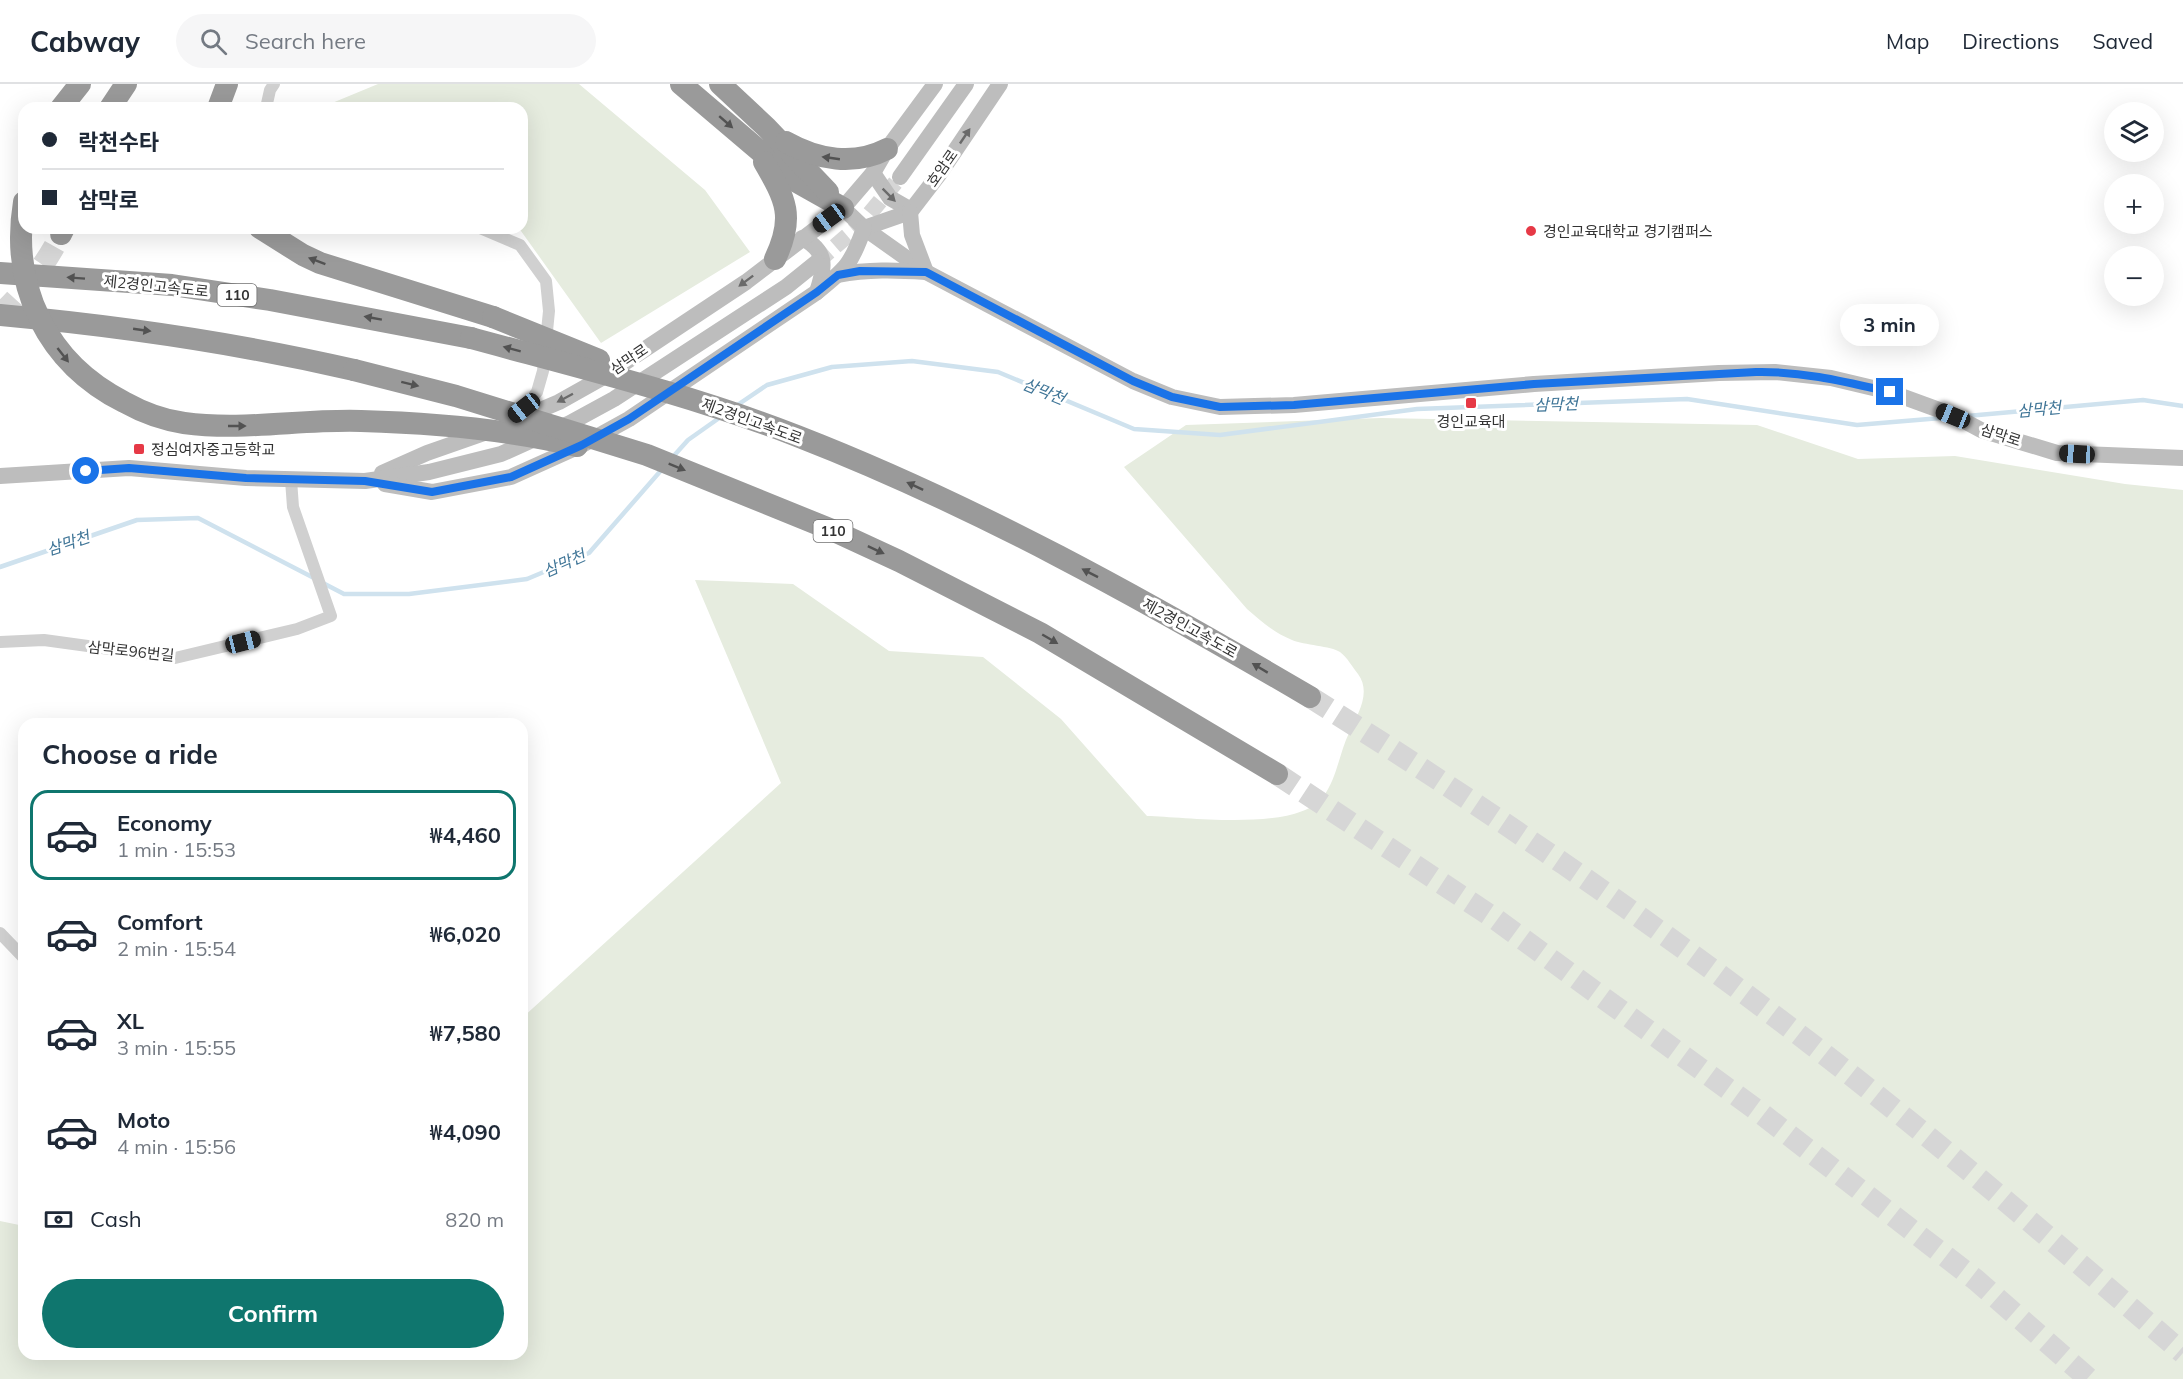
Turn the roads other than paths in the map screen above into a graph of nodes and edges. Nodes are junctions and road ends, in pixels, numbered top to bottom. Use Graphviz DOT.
graph roads {
  1 [pos="80,84"];
  2 [pos="126,84"];
  3 [pos="227,84"];
  4 [pos="274,84"];
  5 [pos="681,84"];
  6 [pos="720,84"];
  7 [pos="935,84"];
  8 [pos="966,84"];
  9 [pos="1000,84"];
  10 [pos="66,102"];
  11 [pos="114,102"];
  12 [pos="220,102"];
  13 [pos="267,102"];
  14 [pos="767,128"];
  15 [pos="756,148"];
  16 [pos="887,149"];
  17 [pos="873,173"];
  18 [pos="900,177"];
  19 [pos="843,208"];
  20 [pos="911,211"];
  21 [pos="864,228"];
  22 [pos="21,234"];
  23 [pos="270,234"];
  24 [pos="494,234"];
  25 [pos="802,238"];
  26 [pos="775,258"];
  27 [pos="817,262"];
  28 [pos="926,272"];
  29 [pos="0,273"];
  30 [pos="838,275"];
  31 [pos="817,292"];
  32 [pos="0,315"];
  33 [pos="694,400"];
  34 [pos="500,427"];
  35 [pos="646,455"];
  36 [pos="2183,458"];
  37 [pos="0,476"];
  38 [pos="291,480"];
  39 [pos="365,481"];
  40 [pos="0,642"];
  41 [pos="1310,697"];
  42 [pos="1277,774"];
  43 [pos="0,933"];
  44 [pos="18,952"];
  1 -- 10 [label="highway"];
  2 -- 11 [label="highway"];
  3 -- 12 [label="highway"];
  4 -- 13 [label="street"];
  5 -- 15 [label="highway, one-way"];
  6 -- 14 [label="highway"];
  7 -- 16 [label="main road"];
  8 -- 18 [label="main road, 호암로"];
  20 -- 9 [label="main road, 호암로, one-way"];
  16 -- 14 [label="highway, one-way"];
  14 -- 19 [label="highway"];
  15 -- 19 [label="highway"];
  15 -- 26 [label="highway"];
  16 -- 17 [label="main road"];
  17 -- 19 [label="main road"];
  17 -- 20 [label="main road, one-way"];
  19 -- 21 [label="main road, 삼막로"];
  19 -- 25 [label="main road, 삼막로"];
  20 -- 21 [label="main road"];
  20 -- 28 [label="main road"];
  21 -- 28 [label="main road, 삼막로"];
  21 -- 30 [label="main road, 삼막로"];
  22 -- 35 [label="highway, one-way, bridge"];
  33 -- 23 [label="highway, one-way, bridge"];
  24 -- 34 [label="street"];
  25 -- 26 [label="main road, 삼막로"];
  25 -- 31 [label="main road"];
  26 -- 34 [label="main road, 삼막로, one-way"];
  27 -- 39 [label="main road, 삼막로"];
  28 -- 30 [label="main road"];
  28 -- 36 [label="main road, 삼막로"];
  33 -- 29 [label="highway, 제2경인고속도로 / 110, one-way, bridge"];
  30 -- 31 [label="main road, 삼막로"];
  31 -- 39 [label="main road, 삼막로"];
  32 -- 35 [label="highway, 110, one-way, bridge"];
  41 -- 33 [label="highway, 제2경인고속도로 / 110, one-way, bridge"];
  34 -- 39 [label="main road, 삼막로"];
  35 -- 42 [label="highway, 110, one-way, bridge"];
  37 -- 38 [label="main road, 삼막로"];
  38 -- 39 [label="main road, 삼막로"];
  38 -- 40 [label="street, 삼막로96번길"];
  43 -- 44 [label="street"];
}
